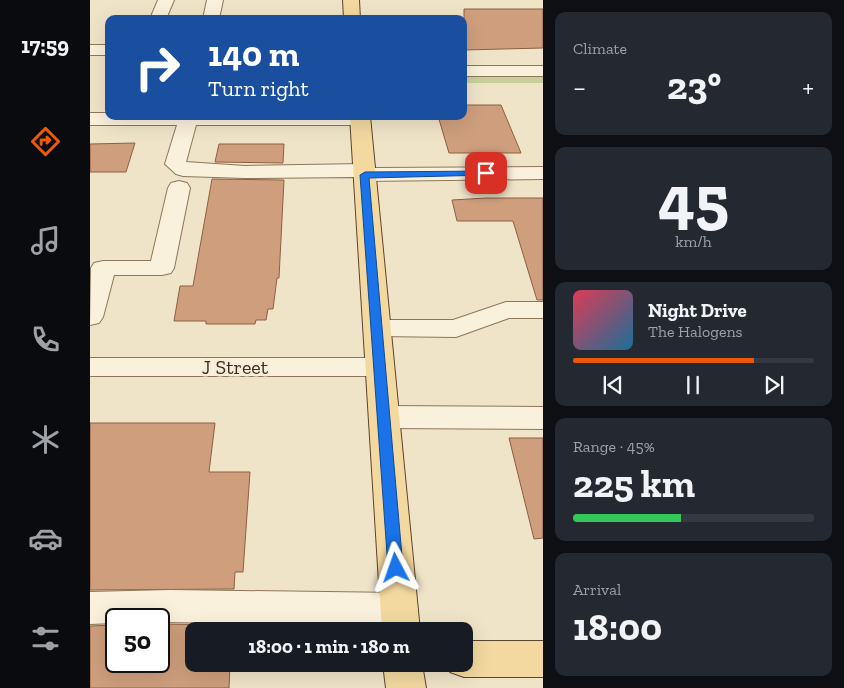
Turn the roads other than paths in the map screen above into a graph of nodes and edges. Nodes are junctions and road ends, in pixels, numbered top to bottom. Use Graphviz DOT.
graph roads {
  1 [pos="166,0"];
  2 [pos="215,0"];
  3 [pos="351,0"];
  4 [pos="160,15"];
  5 [pos="212,15"];
  6 [pos="352,15"];
  7 [pos="90,50"];
  8 [pos="105,50"];
  9 [pos="467,72"];
  10 [pos="543,72"];
  11 [pos="467,86"];
  12 [pos="543,86"];
  13 [pos="90,119"];
  14 [pos="105,119"];
  15 [pos="188,120"];
  16 [pos="360,120"];
  17 [pos="364,173"];
  18 [pos="543,174"];
  19 [pos="181,179"];
  20 [pos="543,310"];
  21 [pos="90,317"];
  22 [pos="377,328"];
  23 [pos="90,367"];
  24 [pos="380,367"];
  25 [pos="384,417"];
  26 [pos="543,418"];
  27 [pos="90,608"];
  28 [pos="400,620"];
  29 [pos="473,659"];
  30 [pos="543,659"];
  31 [pos="404,672"];
  32 [pos="406,688"];
  1 -- 4 [label="street"];
  2 -- 5 [label="street"];
  3 -- 6 [label="main road"];
  7 -- 8 [label="street"];
  9 -- 10 [label="street"];
  11 -- 12 [label="street"];
  13 -- 14 [label="street"];
  15 -- 19 [label="street"];
  16 -- 17 [label="main road"];
  17 -- 18 [label="street"];
  17 -- 19 [label="street"];
  17 -- 22 [label="main road"];
  19 -- 21 [label="street"];
  20 -- 22 [label="street"];
  22 -- 24 [label="main road"];
  23 -- 24 [label="street, J Street"];
  24 -- 25 [label="main road"];
  25 -- 26 [label="street"];
  25 -- 28 [label="main road"];
  27 -- 28 [label="street"];
  29 -- 30 [label="main road"];
  31 -- 32 [label="main road"];
}
